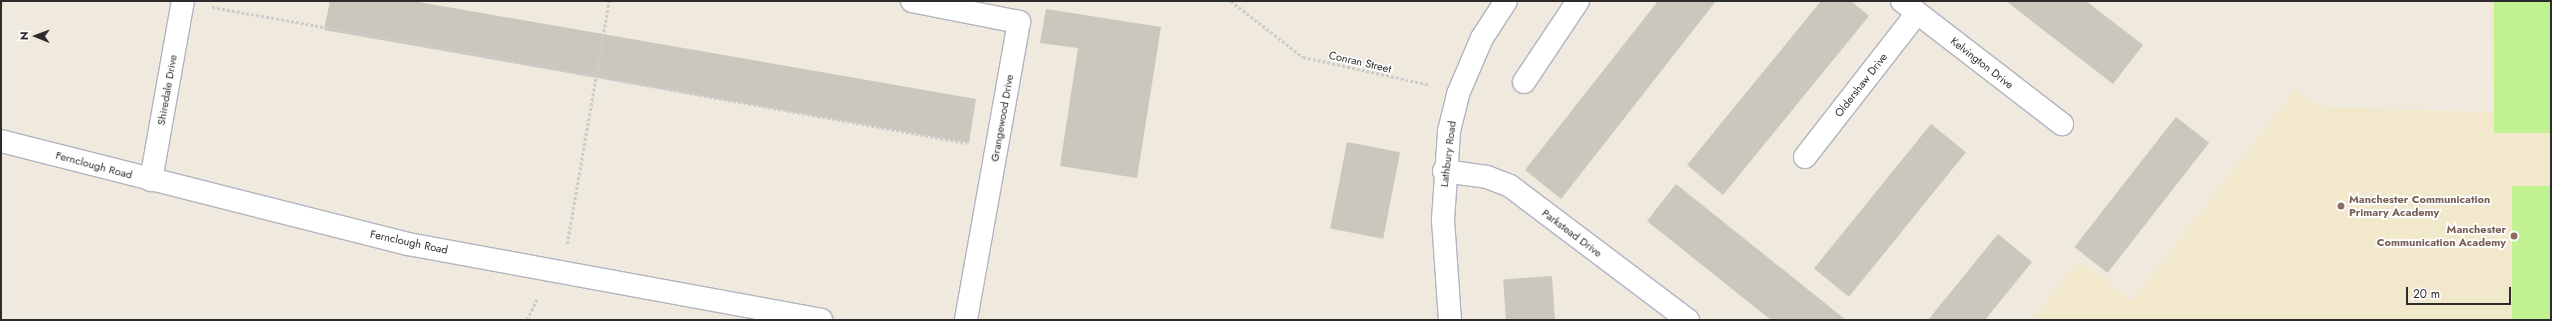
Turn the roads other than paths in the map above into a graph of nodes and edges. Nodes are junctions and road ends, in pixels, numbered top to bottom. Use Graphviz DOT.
graph roads {
  1 [pos="183,1"];
  2 [pos="912,1"];
  3 [pos="1506,1"];
  4 [pos="1578,1"];
  5 [pos="1910,7"];
  6 [pos="1524,82"];
  7 [pos="2062,124"];
  8 [pos="1,141"];
  9 [pos="1805,158"];
  10 [pos="1444,171"];
  11 [pos="150,180"];
  12 [pos="821,320"];
  13 [pos="966,320"];
  14 [pos="1450,320"];
  15 [pos="1688,320"];
  1 -- 11 [label="street, Shiredale Drive"];
  2 -- 13 [label="street, Grangewood Drive"];
  3 -- 10 [label="street, Lathbury Road"];
  4 -- 6 [label="street"];
  5 -- 7 [label="street, Kelvington Drive"];
  5 -- 9 [label="street, Oldershaw Drive"];
  8 -- 11 [label="street, Fernclough Road"];
  10 -- 14 [label="street, Lathbury Road"];
  10 -- 15 [label="street, Parkstead Drive"];
  11 -- 12 [label="street, Fernclough Road"];
}
